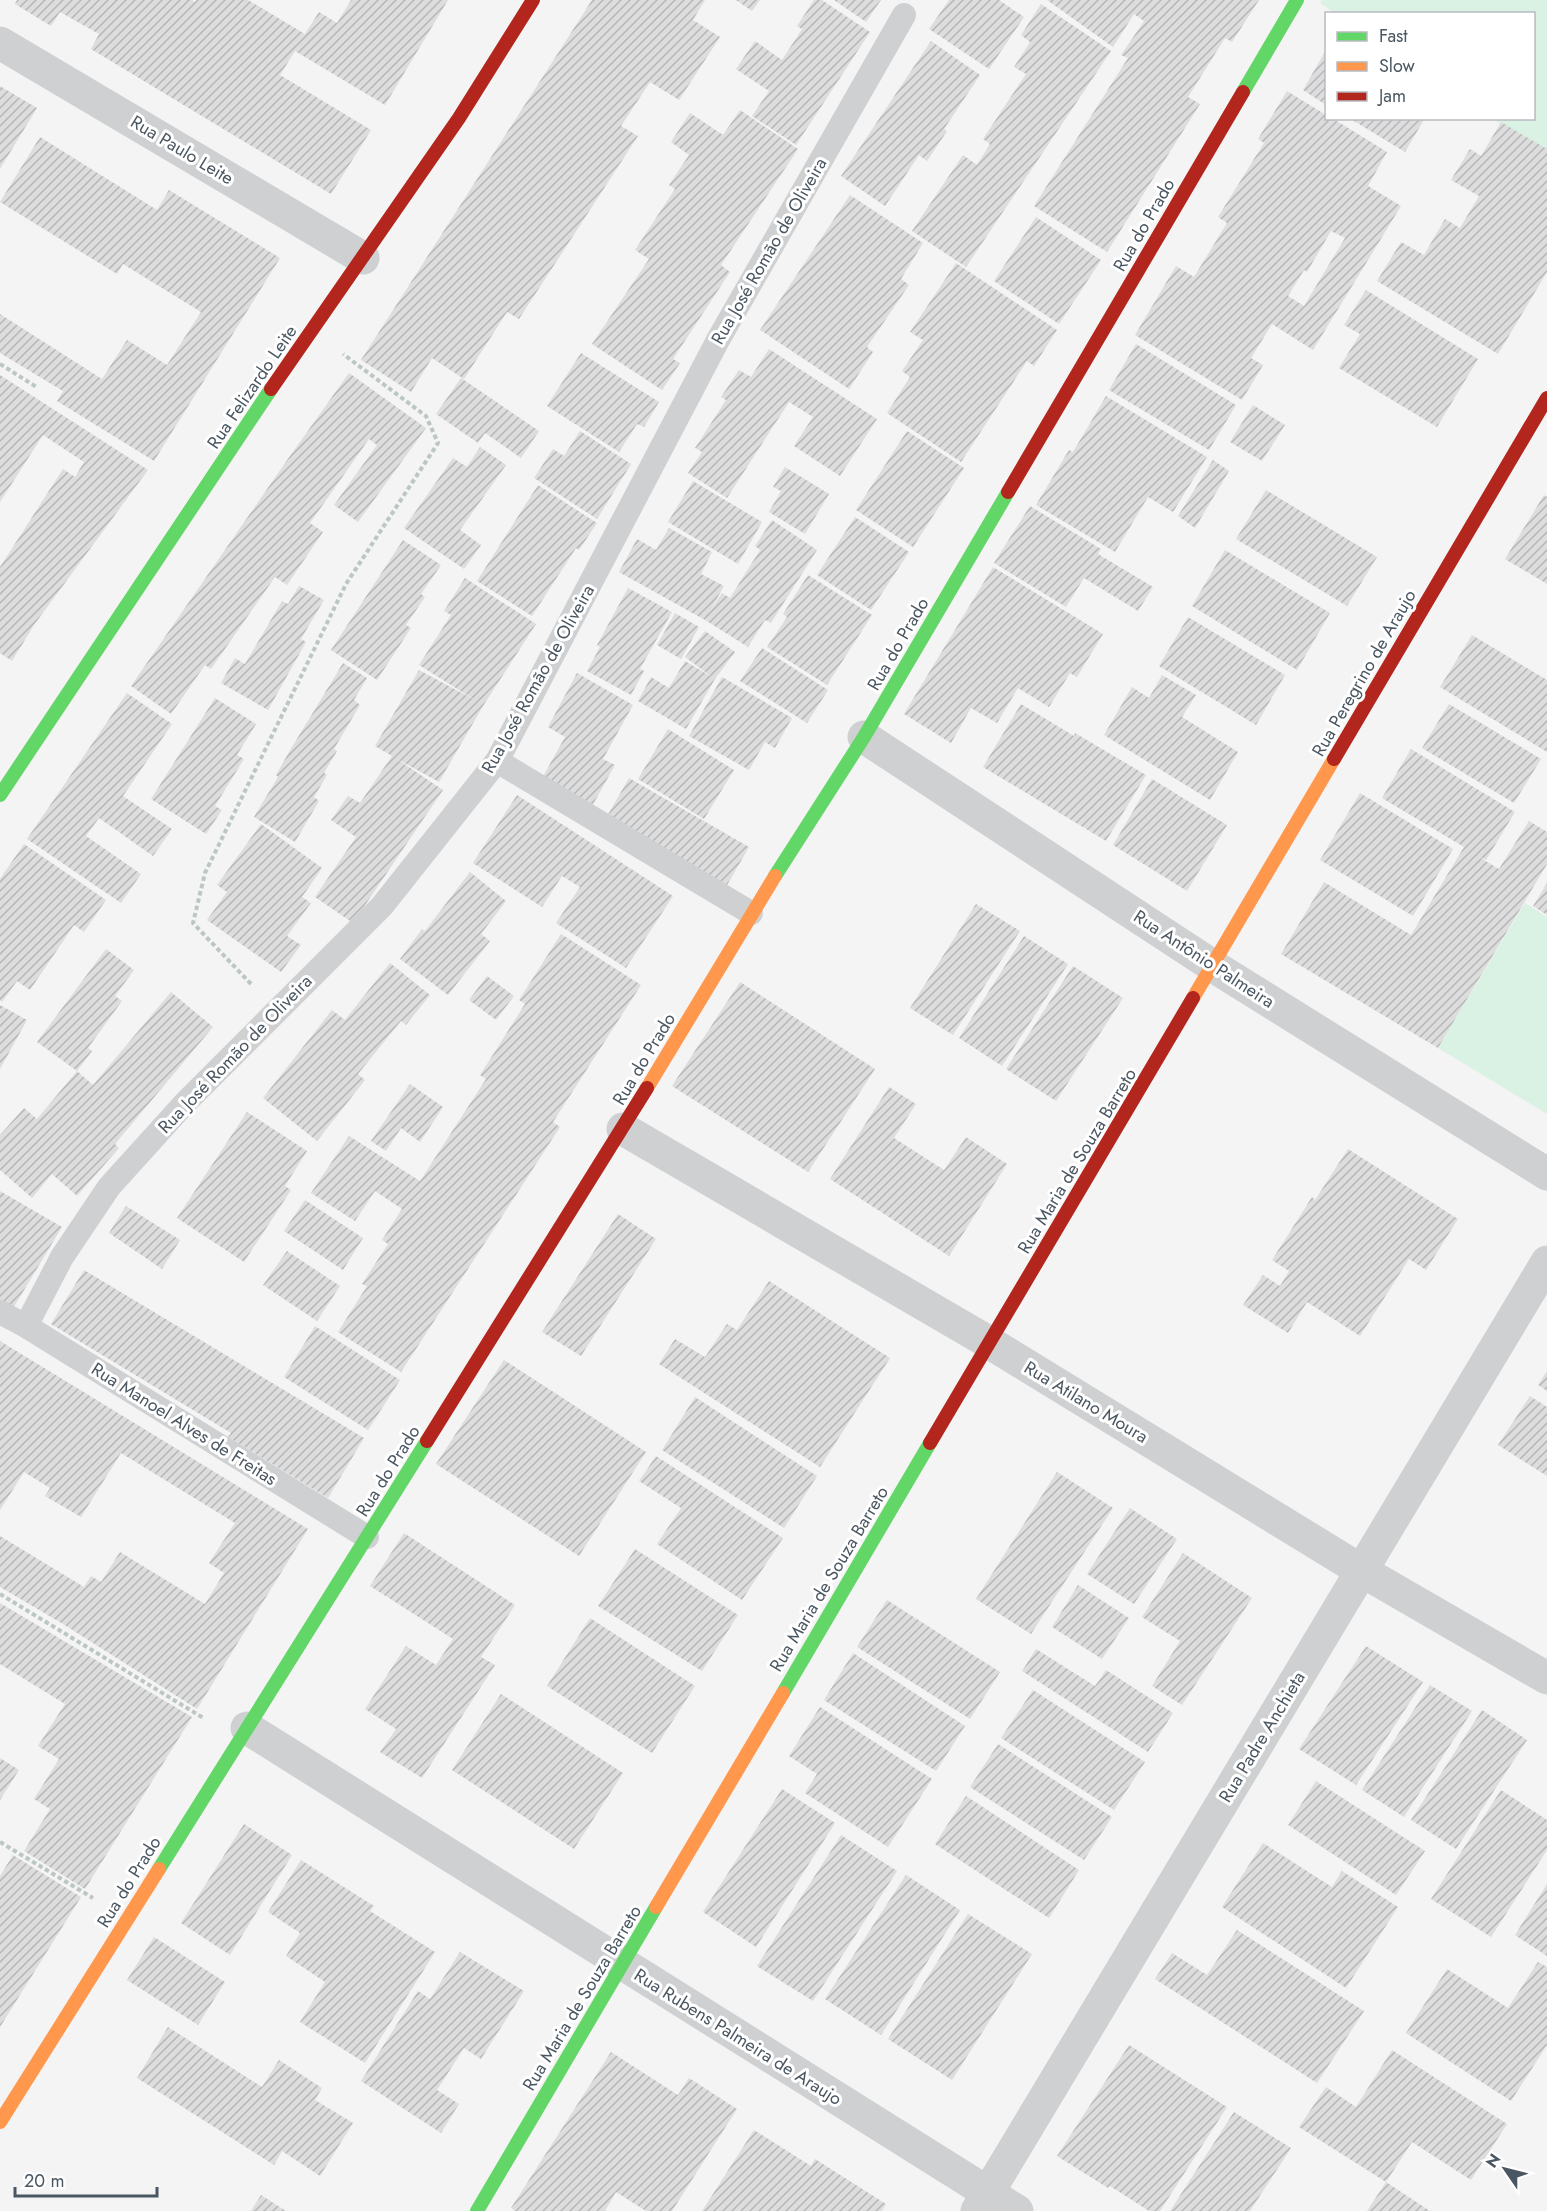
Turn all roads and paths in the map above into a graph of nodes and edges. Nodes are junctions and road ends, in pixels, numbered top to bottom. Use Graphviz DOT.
graph roads {
  1 [pos="533,0"];
  2 [pos="1297,0"];
  3 [pos="904,15"];
  4 [pos="0,43"];
  5 [pos="363,258"];
  6 [pos="311,330"];
  7 [pos="0,364"];
  8 [pos="38,388"];
  9 [pos="1547,398"];
  10 [pos="864,736"];
  11 [pos="497,761"];
  12 [pos="0,795"];
  13 [pos="751,913"];
  14 [pos="1213,966"];
  15 [pos="276,1011"];
  16 [pos="623,1129"];
  17 [pos="1547,1174"];
  18 [pos="1547,1262"];
  19 [pos="0,1312"];
  20 [pos="26,1326"];
  21 [pos="990,1343"];
  22 [pos="367,1537"];
  23 [pos="1362,1571"];
  24 [pos="0,1594"];
  25 [pos="1547,1678"];
  26 [pos="243,1734"];
  27 [pos="0,1842"];
  28 [pos="128,1919"];
  29 [pos="623,1964"];
  30 [pos="0,2122"];
  31 [pos="982,2202"];
  32 [pos="477,2211"];
  33 [pos="1017,2211"];
  1 -- 5 [label="main road, Rua Felizardo Leite"];
  2 -- 10 [label="main road, Rua do Prado"];
  3 -- 11 [label="lane, Rua José Romão de Oliveira"];
  4 -- 5 [label="street, Rua Paulo Leite"];
  5 -- 6 [label="main road, Rua Felizardo Leite"];
  6 -- 12 [label="main road, Rua Felizardo Leite"];
  6 -- 15 [label="path"];
  7 -- 8 [label="path"];
  9 -- 14 [label="main road, Rua Peregrino de Araujo"];
  10 -- 13 [label="main road, Rua do Prado"];
  10 -- 14 [label="street, Rua Antônio Palmeira"];
  11 -- 13 [label="lane"];
  11 -- 15 [label="lane, Rua José Romão de Oliveira"];
  13 -- 16 [label="main road, Rua do Prado"];
  14 -- 17 [label="street, Rua Antônio Palmeira"];
  14 -- 21 [label="main road, Rua Maria de Souza Barreto"];
  15 -- 20 [label="lane, Rua José Romão de Oliveira"];
  16 -- 21 [label="street, Rua Atilano Moura"];
  16 -- 22 [label="main road, Rua do Prado"];
  18 -- 23 [label="street, Rua Padre Anchieta"];
  19 -- 20 [label="lane, Rua Manoel Alves de Freitas"];
  20 -- 22 [label="lane, Rua Manoel Alves de Freitas"];
  21 -- 23 [label="street, Rua Atilano Moura"];
  21 -- 29 [label="main road, Rua Maria de Souza Barreto"];
  22 -- 26 [label="main road, Rua do Prado"];
  23 -- 25 [label="street, Rua Atilano Moura"];
  23 -- 31 [label="street, Rua Padre Anchieta"];
  24 -- 26 [label="path"];
  26 -- 28 [label="main road, Rua do Prado"];
  26 -- 29 [label="street, Rua Rubens Palmeira de Araujo"];
  27 -- 28 [label="path"];
  28 -- 30 [label="main road, Rua do Prado"];
  29 -- 31 [label="street, Rua Rubens Palmeira de Araujo"];
  29 -- 32 [label="main road, Rua Maria de Souza Barreto"];
  31 -- 33 [label="street, Rua Rubens Palmeira de Araujo"];
}
